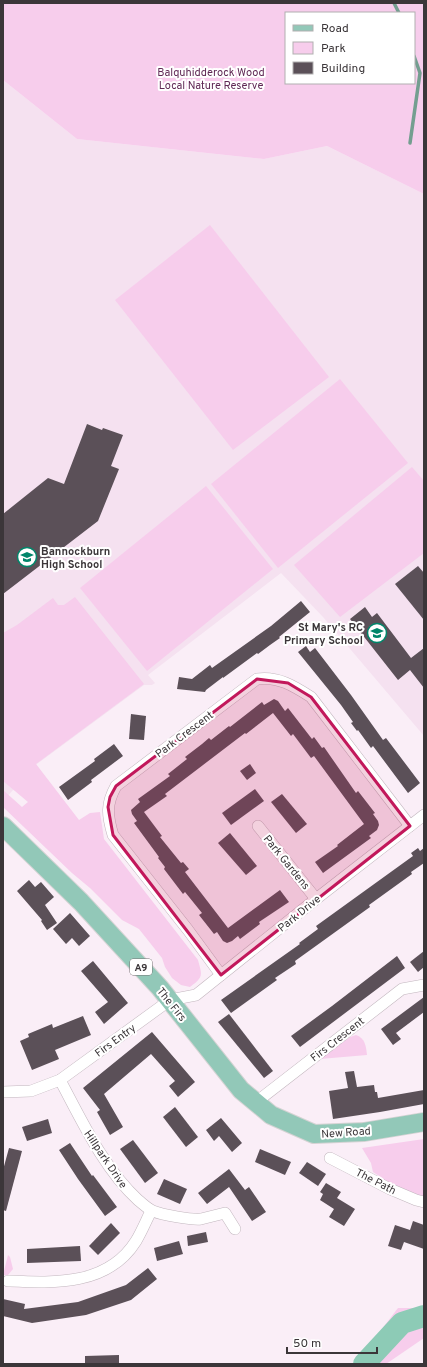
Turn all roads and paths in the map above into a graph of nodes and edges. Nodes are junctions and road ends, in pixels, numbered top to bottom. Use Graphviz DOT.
graph roads {
  1 [pos="424,815"];
  2 [pos="3,826"];
  3 [pos="258,826"];
  4 [pos="410,826"];
  5 [pos="316,899"];
  6 [pos="221,975"];
  7 [pos="424,985"];
  8 [pos="170,1000"];
  9 [pos="60,1080"];
  10 [pos="3,1092"];
  11 [pos="255,1103"];
  12 [pos="271,1115"];
  13 [pos="424,1122"];
  14 [pos="330,1158"];
  15 [pos="424,1202"];
  16 [pos="151,1211"];
  17 [pos="235,1228"];
  18 [pos="8,1281"];
  1 -- 4 [label="street, Park Drive"];
  2 -- 8 [label="main road, The Firs / A9"];
  3 -- 5 [label="street, Park Gardens"];
  4 -- 5 [label="street, Park Drive"];
  4 -- 6 [label="street, Park Crescent"];
  5 -- 6 [label="street, Park Drive"];
  6 -- 8 [label="street, Park Drive"];
  7 -- 11 [label="street, Firs Crescent"];
  8 -- 9 [label="street, Firs Entry"];
  8 -- 11 [label="main road, The Firs / A9"];
  9 -- 10 [label="street, Firs Entry"];
  9 -- 16 [label="street, Hillpark Drive"];
  11 -- 12 [label="main road, The Firs / A9"];
  12 -- 13 [label="main road, New Road / A9"];
  14 -- 15 [label="street, The Path"];
  16 -- 17 [label="street, Hillpark Drive"];
  16 -- 18 [label="street"];
}
